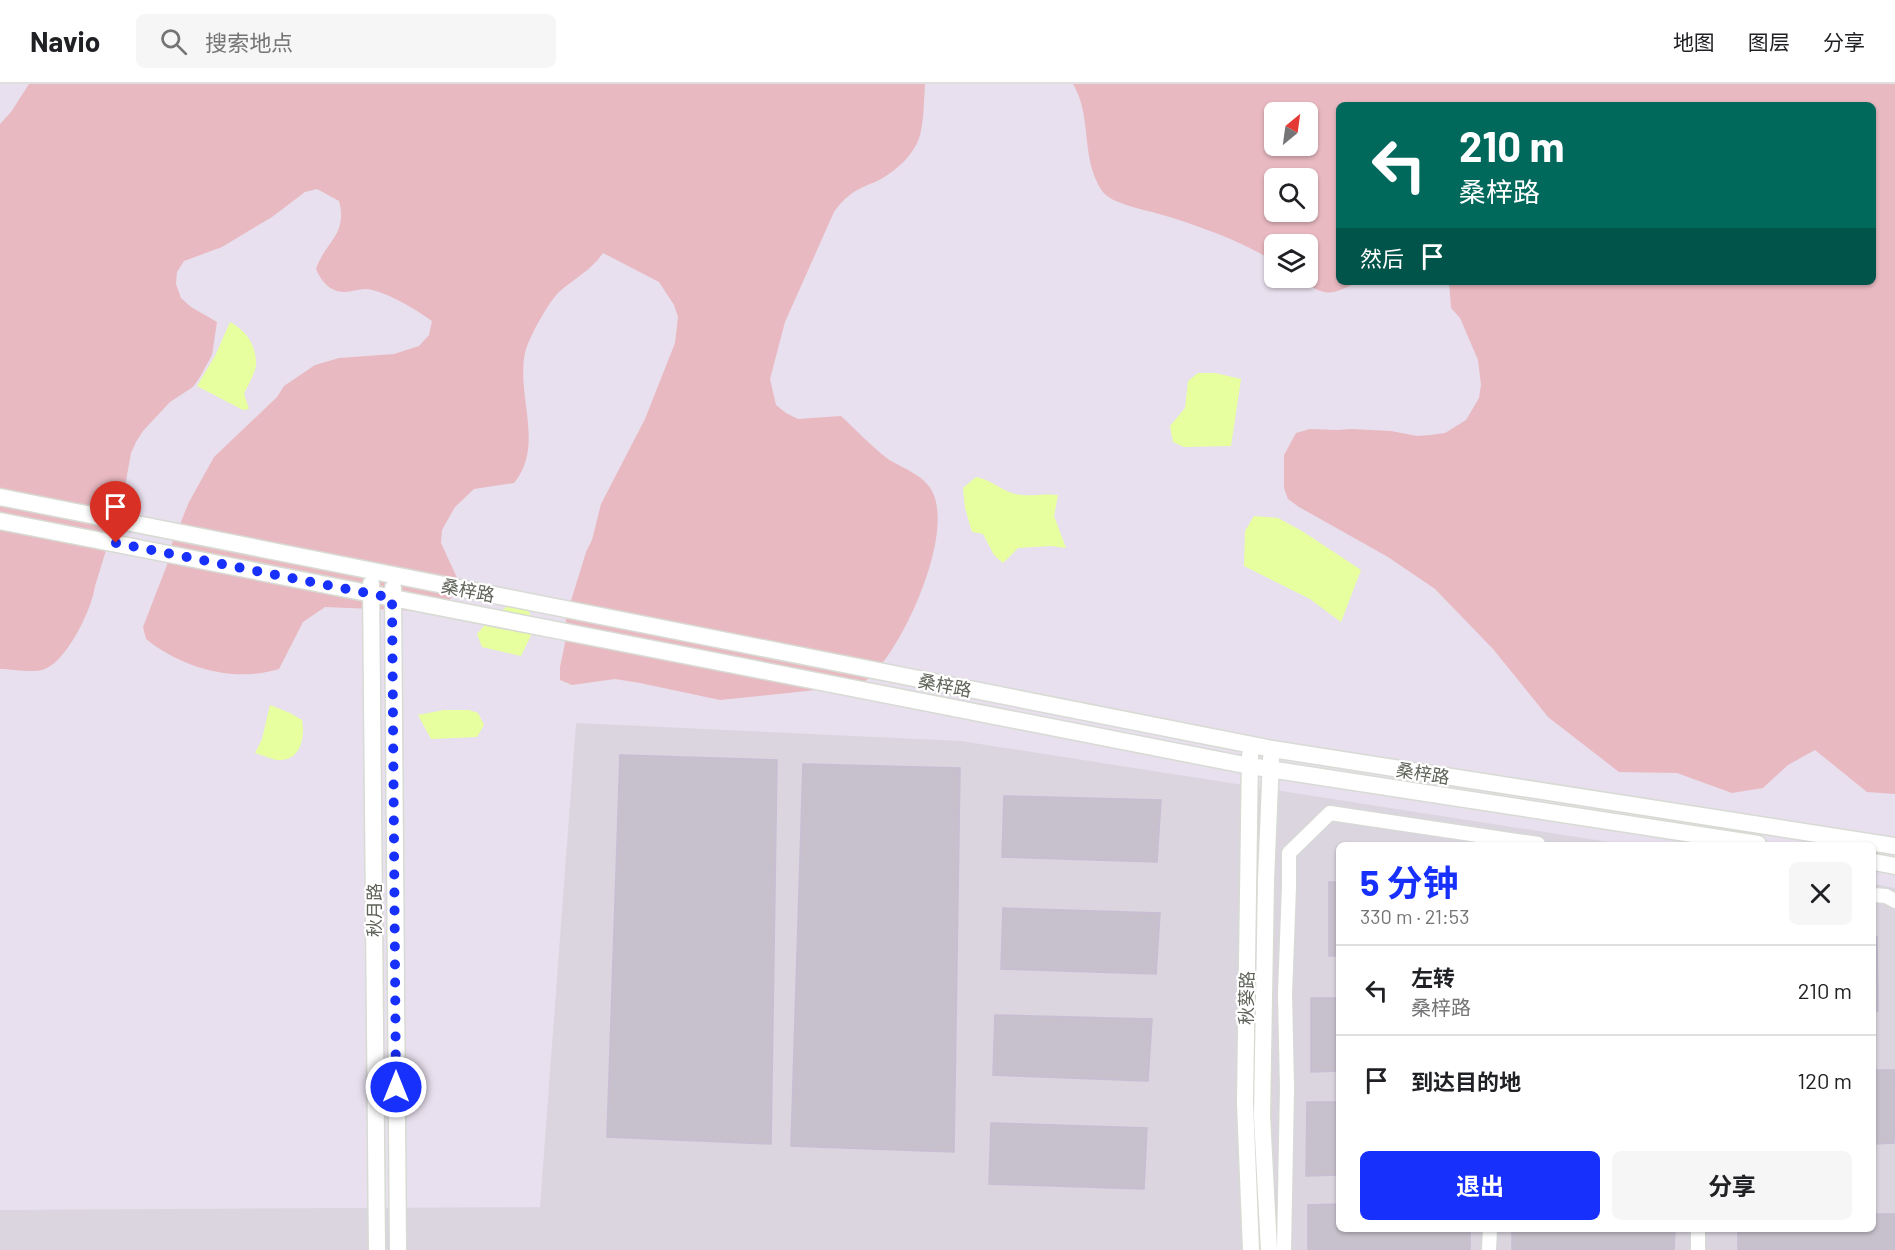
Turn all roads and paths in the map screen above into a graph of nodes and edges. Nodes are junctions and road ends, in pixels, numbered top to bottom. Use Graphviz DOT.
graph roads {
  1 [pos="0,497"];
  2 [pos="0,521"];
  3 [pos="371,571"];
  4 [pos="394,575"];
  5 [pos="371,594"];
  6 [pos="392,598"];
  7 [pos="1250,745"];
  8 [pos="1272,749"];
  9 [pos="1250,766"];
  10 [pos="1270,769"];
  11 [pos="1525,842"];
  12 [pos="1745,842"];
  13 [pos="1869,842"];
  14 [pos="1876,843"];
  15 [pos="1895,846"];
  16 [pos="1876,862"];
  17 [pos="1895,866"];
  18 [pos="1876,894"];
  19 [pos="1895,901"];
  20 [pos="1490,1232"];
  21 [pos="1698,1232"];
  22 [pos="377,1250"];
  23 [pos="398,1250"];
  24 [pos="1251,1250"];
  25 [pos="1269,1250"];
  26 [pos="1284,1250"];
  27 [pos="1489,1250"];
  28 [pos="1698,1250"];
  1 -- 3 [label="street, 桑梓路"];
  2 -- 5 [label="street, 桑梓路"];
  3 -- 4 [label="street, 桑梓路"];
  3 -- 5 [label="street, 秋月路"];
  4 -- 6 [label="street, 秋月路"];
  4 -- 7 [label="street, 桑梓路"];
  5 -- 6 [label="street, 桑梓路"];
  5 -- 22 [label="street, 秋月路"];
  6 -- 9 [label="street, 桑梓路"];
  6 -- 23 [label="street, 秋月路"];
  7 -- 8 [label="street, 桑梓路"];
  7 -- 9 [label="street, 秋葵路"];
  8 -- 10 [label="street, 秋葵路"];
  8 -- 13 [label="street, 桑梓路"];
  9 -- 10 [label="street, 桑梓路"];
  9 -- 24 [label="street, 秋葵路"];
  10 -- 12 [label="street, 桑梓路"];
  10 -- 25 [label="street, 秋葵路"];
  11 -- 26 [label="street"];
  14 -- 15 [label="street, 桑梓路"];
  16 -- 17 [label="street"];
  18 -- 19 [label="street"];
  20 -- 27 [label="street"];
  21 -- 28 [label="street"];
}
